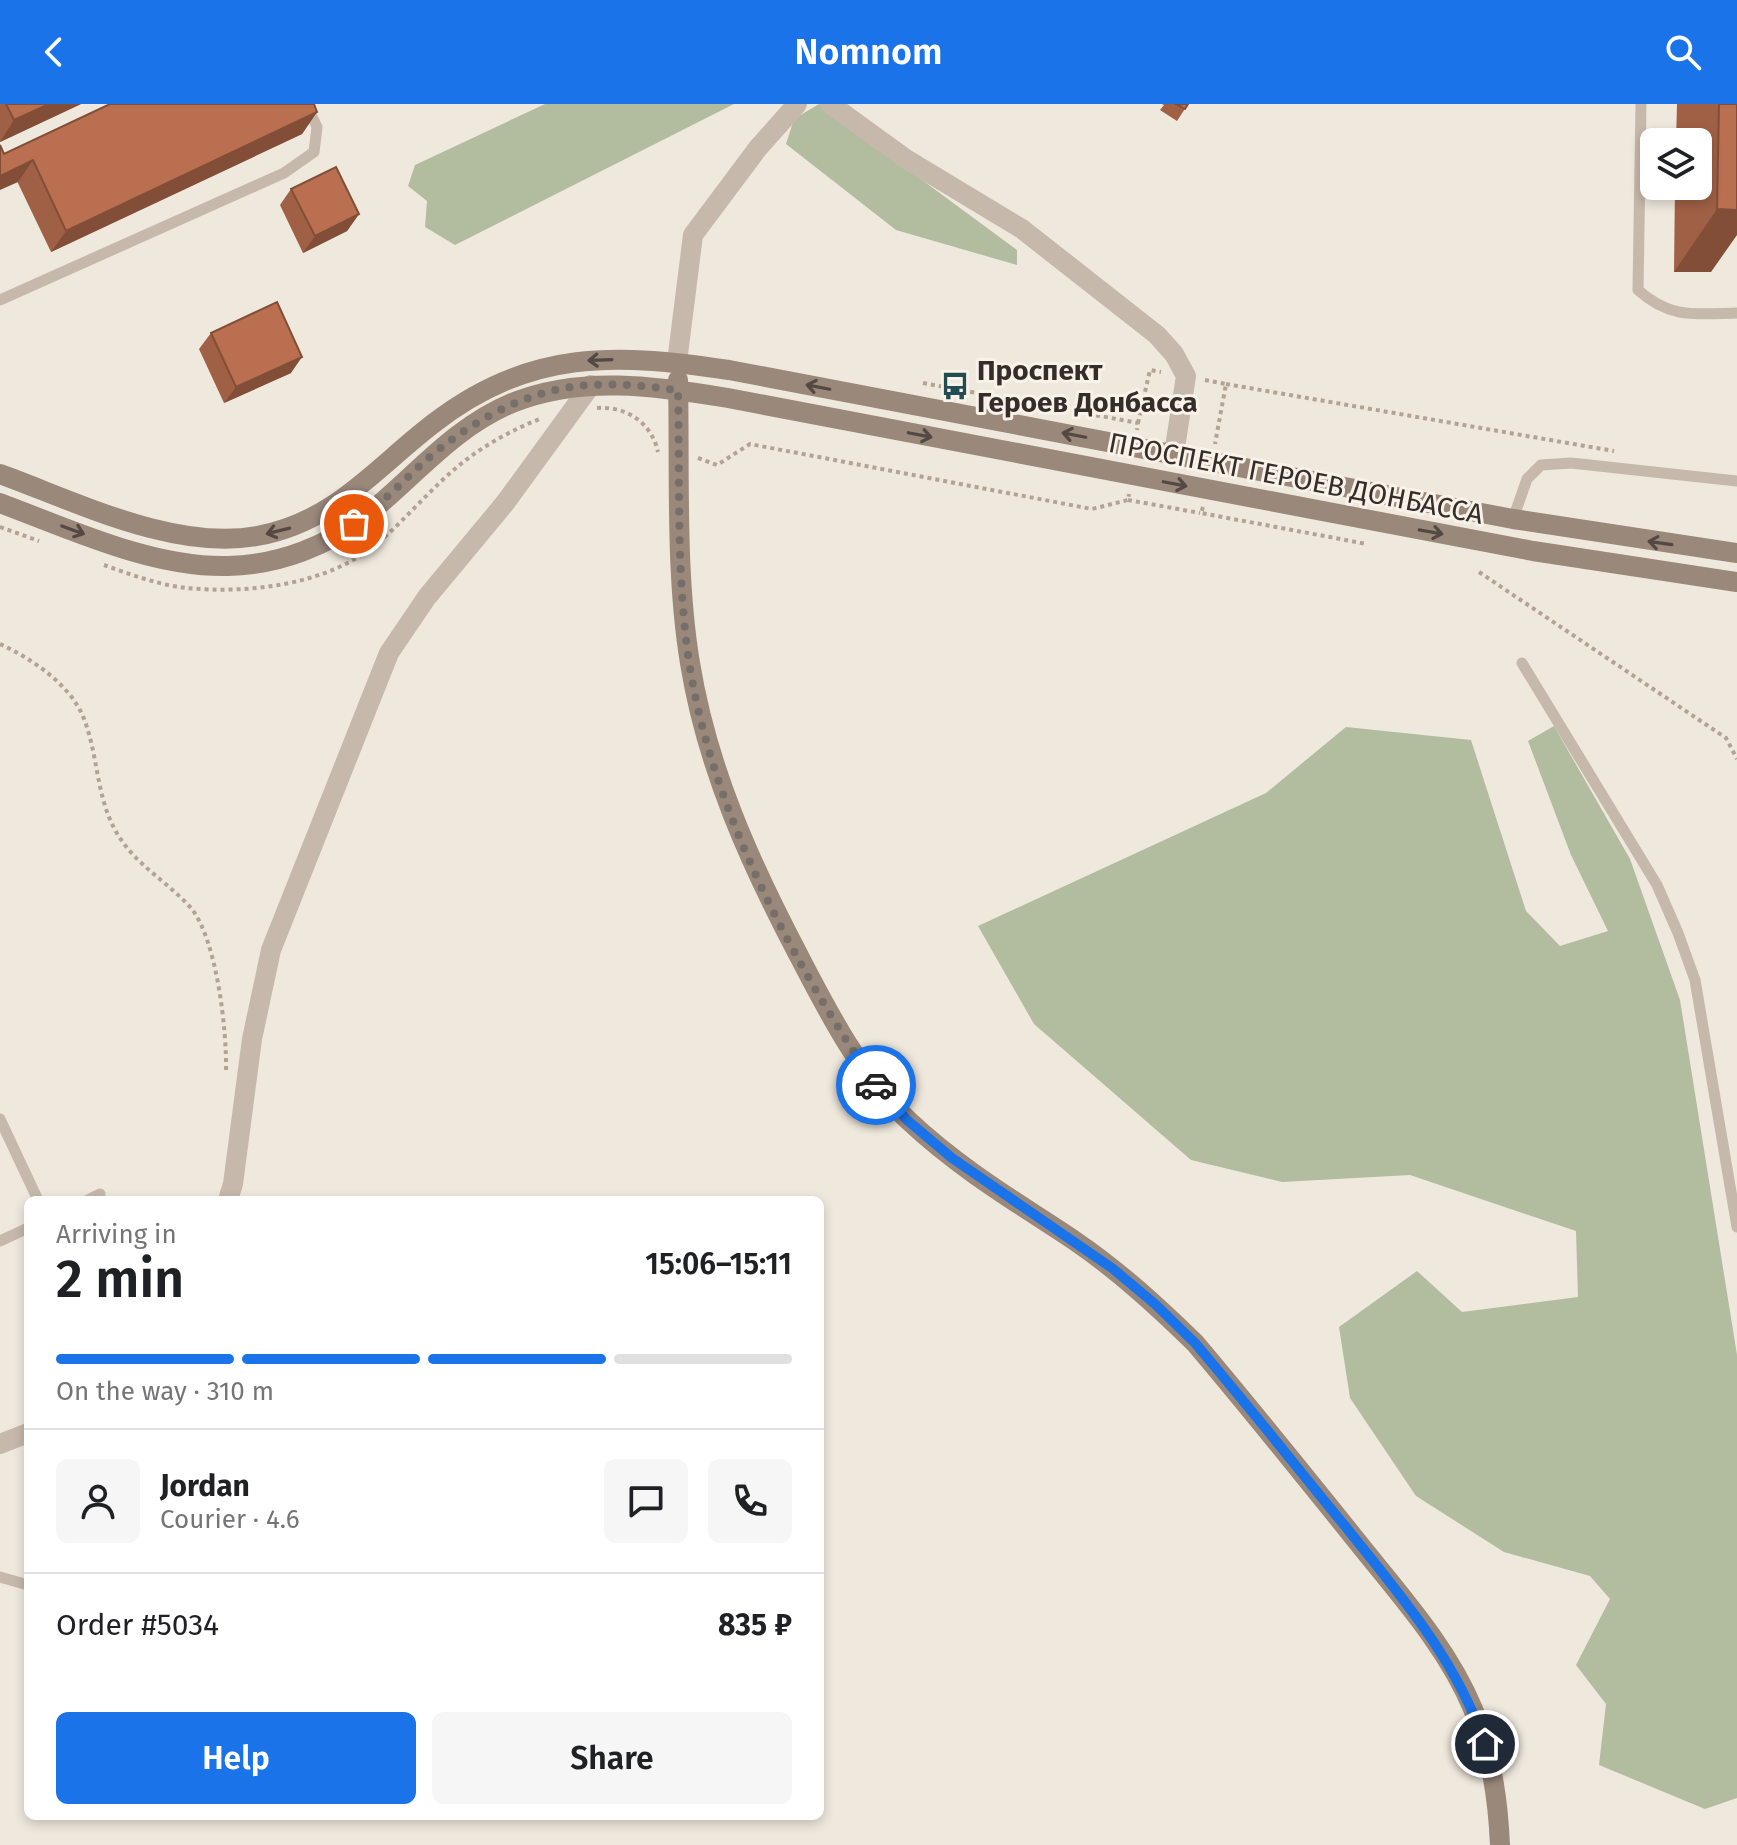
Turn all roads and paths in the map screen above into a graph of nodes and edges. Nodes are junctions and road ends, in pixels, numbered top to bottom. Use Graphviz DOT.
graph roads {
  1 [pos="306,104"];
  2 [pos="797,104"];
  3 [pos="830,104"];
  4 [pos="1641,104"];
  5 [pos="0,300"];
  6 [pos="1737,313"];
  7 [pos="677,362"];
  8 [pos="923,383"];
  9 [pos="1226,384"];
  10 [pos="591,385"];
  11 [pos="678,390"];
  12 [pos="590,409"];
  13 [pos="551,415"];
  14 [pos="1135,447"];
  15 [pos="1613,451"];
  16 [pos="1174,454"];
  17 [pos="679,457"];
  18 [pos="0,474"];
  19 [pos="1131,476"];
  20 [pos="1737,481"];
  21 [pos="1128,500"];
  22 [pos="0,503"];
  23 [pos="1201,513"];
  24 [pos="1513,519"];
  25 [pos="0,527"];
  26 [pos="42,542"];
  27 [pos="1737,553"];
  28 [pos="98,563"];
  29 [pos="1479,572"];
  30 [pos="1737,582"];
  31 [pos="0,644"];
  32 [pos="1522,663"];
  33 [pos="1737,759"];
  34 [pos="226,1084"];
  35 [pos="0,1119"];
  36 [pos="100,1194"];
  37 [pos="36,1196"];
  38 [pos="96,1196"];
  39 [pos="229,1196"];
  40 [pos="1737,1227"];
  41 [pos="24,1230"];
  42 [pos="0,1241"];
  43 [pos="24,1435"];
  44 [pos="0,1444"];
  45 [pos="0,1577"];
  46 [pos="24,1584"];
  47 [pos="1500,1845"];
  1 -- 5 [label="lane"];
  2 -- 7 [label="street"];
  3 -- 16 [label="street"];
  4 -- 6 [label="lane"];
  7 -- 11 [label="street"];
  14 -- 7 [label="street, ПРОСПЕКТ ГЕРОЕВ ДОНБАССА, one-way"];
  7 -- 18 [label="street, ПРОСПЕКТ ГЕРОЕВ ДОНБАССА, one-way"];
  8 -- 14 [label="path"];
  9 -- 15 [label="path"];
  10 -- 11 [label="street, ПРОСПЕКТ ГЕРОЕВ ДОНБАССА"];
  22 -- 10 [label="street, ПРОСПЕКТ ГЕРОЕВ ДОНБАССА, one-way"];
  10 -- 39 [label="street"];
  11 -- 17 [label="street"];
  11 -- 19 [label="street, ПРОСПЕКТ ГЕРОЕВ ДОНБАССА, one-way"];
  12 -- 17 [label="path"];
  13 -- 28 [label="path"];
  14 -- 16 [label="street, ПРОСПЕКТ ГЕРОЕВ ДОНБАССА"];
  16 -- 24 [label="street, ПРОСПЕКТ ГЕРОЕВ ДОНБАССА"];
  17 -- 21 [label="path"];
  17 -- 47 [label="street"];
  19 -- 21 [label="path"];
  19 -- 30 [label="street, ПРОСПЕКТ ГЕРОЕВ ДОНБАССА, one-way"];
  20 -- 24 [label="lane"];
  21 -- 23 [label="path"];
  27 -- 24 [label="street, ПРОСПЕКТ ГЕРОЕВ ДОНБАССА, one-way"];
  25 -- 26 [label="path"];
  29 -- 33 [label="path"];
  31 -- 34 [label="path"];
  32 -- 40 [label="lane"];
  35 -- 37 [label="lane"];
  36 -- 38 [label="lane"];
  41 -- 42 [label="lane"];
  43 -- 44 [label="street"];
  45 -- 46 [label="lane"];
}
